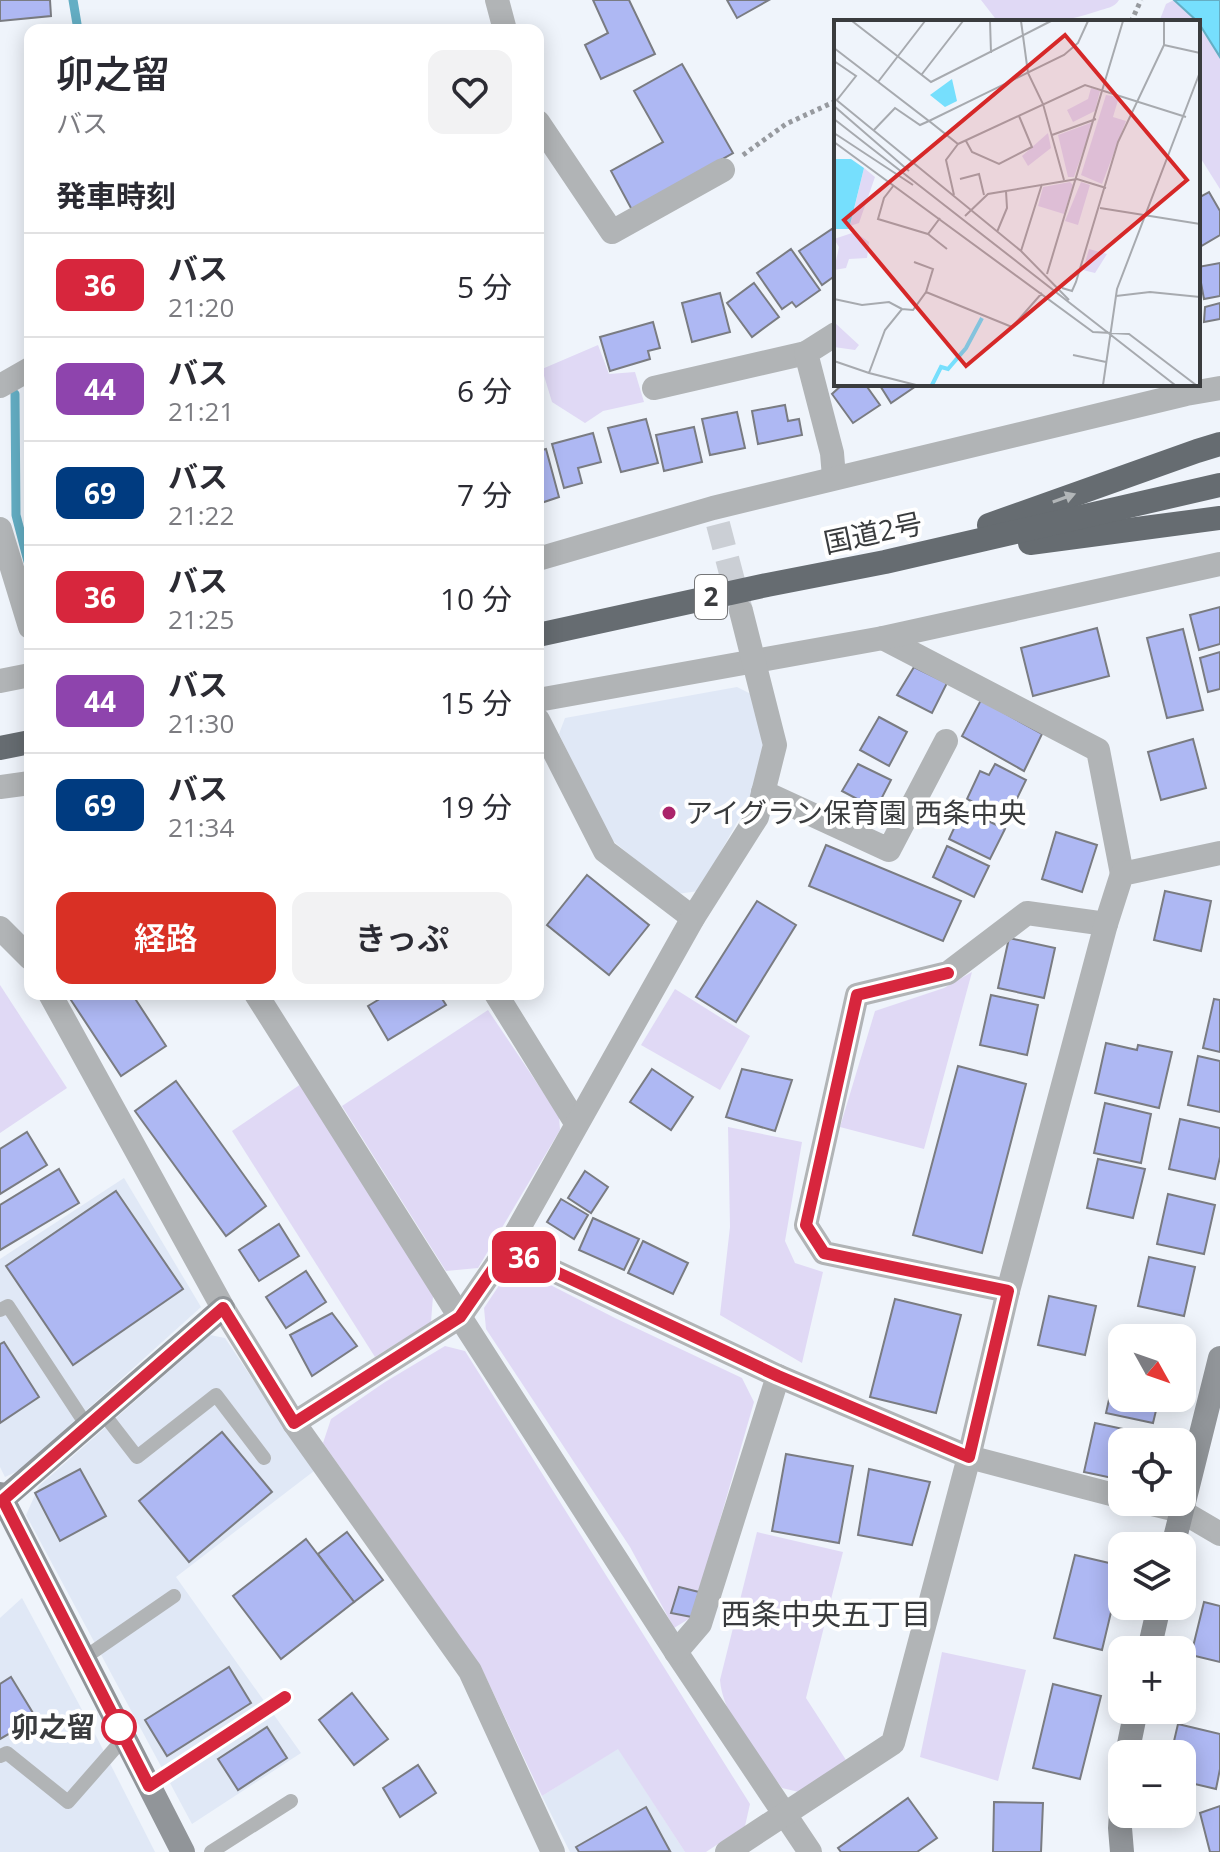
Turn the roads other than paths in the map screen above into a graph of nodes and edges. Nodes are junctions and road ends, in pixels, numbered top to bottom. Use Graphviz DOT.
graph roads {
  1 [pos="497,0"];
  2 [pos="503,24"];
  3 [pos="544,131"];
  4 [pos="723,170"];
  5 [pos="834,335"];
  6 [pos="806,353"];
  7 [pos="24,372"];
  8 [pos="0,386"];
  9 [pos="654,388"];
  10 [pos="1220,388"];
  11 [pos="1185,389"];
  12 [pos="1220,444"];
  13 [pos="834,477"];
  14 [pos="1220,485"];
  15 [pos="1220,518"];
  16 [pos="0,529"];
  17 [pos="544,558"];
  18 [pos="885,562"];
  19 [pos="1220,564"];
  20 [pos="24,607"];
  21 [pos="741,611"];
  22 [pos="544,634"];
  23 [pos="883,638"];
  24 [pos="755,662"];
  25 [pos="24,676"];
  26 [pos="0,681"];
  27 [pos="544,699"];
  28 [pos="544,732"];
  29 [pos="946,741"];
  30 [pos="24,743"];
  31 [pos="0,748"];
  32 [pos="24,784"];
  33 [pos="0,787"];
  34 [pos="763,792"];
  35 [pos="1220,853"];
  36 [pos="1122,874"];
  37 [pos="693,918"];
  38 [pos="1106,924"];
  39 [pos="0,928"];
  40 [pos="24,952"];
  41 [pos="53,1000"];
  42 [pos="260,1000"];
  43 [pos="500,1000"];
  44 [pos="576,1123"];
  45 [pos="507,1249"];
  46 [pos="1008,1291"];
  47 [pos="223,1308"];
  48 [pos="0,1310"];
  49 [pos="460,1317"];
  50 [pos="1220,1358"];
  51 [pos="778,1376"];
  52 [pos="95,1420"];
  53 [pos="294,1423"];
  54 [pos="1196,1452"];
  55 [pos="969,1457"];
  56 [pos="264,1458"];
  57 [pos="1108,1493"];
  58 [pos="1,1499"];
  59 [pos="1189,1516"];
  60 [pos="1220,1534"];
  61 [pos="174,1596"];
  62 [pos="676,1652"];
  63 [pos="84,1658"];
  64 [pos="285,1697"];
  65 [pos="124,1738"];
  66 [pos="0,1756"];
  67 [pos="149,1786"];
  68 [pos="291,1801"];
  69 [pos="785,1815"];
  70 [pos="1120,1828"];
  71 [pos="183,1852"];
  72 [pos="211,1852"];
  73 [pos="553,1852"];
  74 [pos="727,1852"];
  75 [pos="810,1852"];
  76 [pos="1122,1852"];
  1 -- 2 [label="street"];
  3 -- 4 [label="street"];
  5 -- 6 [label="street"];
  6 -- 9 [label="street"];
  6 -- 13 [label="street"];
  7 -- 8 [label="street"];
  10 -- 11 [label="street"];
  11 -- 13 [label="street"];
  18 -- 12 [label="highway, one-way"];
  13 -- 17 [label="street"];
  14 -- 18 [label="highway, 国道2号 / 2"];
  15 -- 18 [label="highway"];
  16 -- 20 [label="street"];
  18 -- 22 [label="highway, 国道2号 / 2"];
  19 -- 23 [label="street"];
  21 -- 24 [label="street"];
  23 -- 24 [label="street"];
  23 -- 36 [label="street"];
  24 -- 27 [label="street"];
  24 -- 34 [label="street"];
  25 -- 26 [label="street"];
  28 -- 37 [label="street"];
  29 -- 34 [label="street"];
  30 -- 31 [label="highway"];
  32 -- 33 [label="street"];
  34 -- 37 [label="street"];
  35 -- 36 [label="street"];
  36 -- 38 [label="street"];
  37 -- 44 [label="street"];
  38 -- 46 [label="street"];
  38 -- 46 [label="street"];
  39 -- 40 [label="street"];
  41 -- 47 [label="street"];
  42 -- 49 [label="street"];
  43 -- 44 [label="street"];
  44 -- 45 [label="street"];
  45 -- 49 [label="street"];
  45 -- 51 [label="street"];
  46 -- 55 [label="street"];
  47 -- 52 [label="street"];
  47 -- 53 [label="street"];
  48 -- 52 [label="lane"];
  49 -- 53 [label="street"];
  49 -- 62 [label="street"];
  50 -- 54 [label="street"];
  51 -- 55 [label="street"];
  51 -- 62 [label="street"];
  52 -- 56 [label="lane"];
  52 -- 58 [label="street"];
  53 -- 73 [label="street"];
  55 -- 57 [label="street"];
  55 -- 69 [label="street"];
  58 -- 63 [label="street"];
  59 -- 60 [label="street"];
  61 -- 63 [label="lane"];
  62 -- 69 [label="street"];
  63 -- 65 [label="street"];
  64 -- 67 [label="lane"];
  65 -- 66 [label="lane"];
  65 -- 67 [label="street"];
  67 -- 71 [label="street"];
  68 -- 72 [label="lane"];
  69 -- 74 [label="street"];
  69 -- 75 [label="street"];
  70 -- 76 [label="street"];
}
